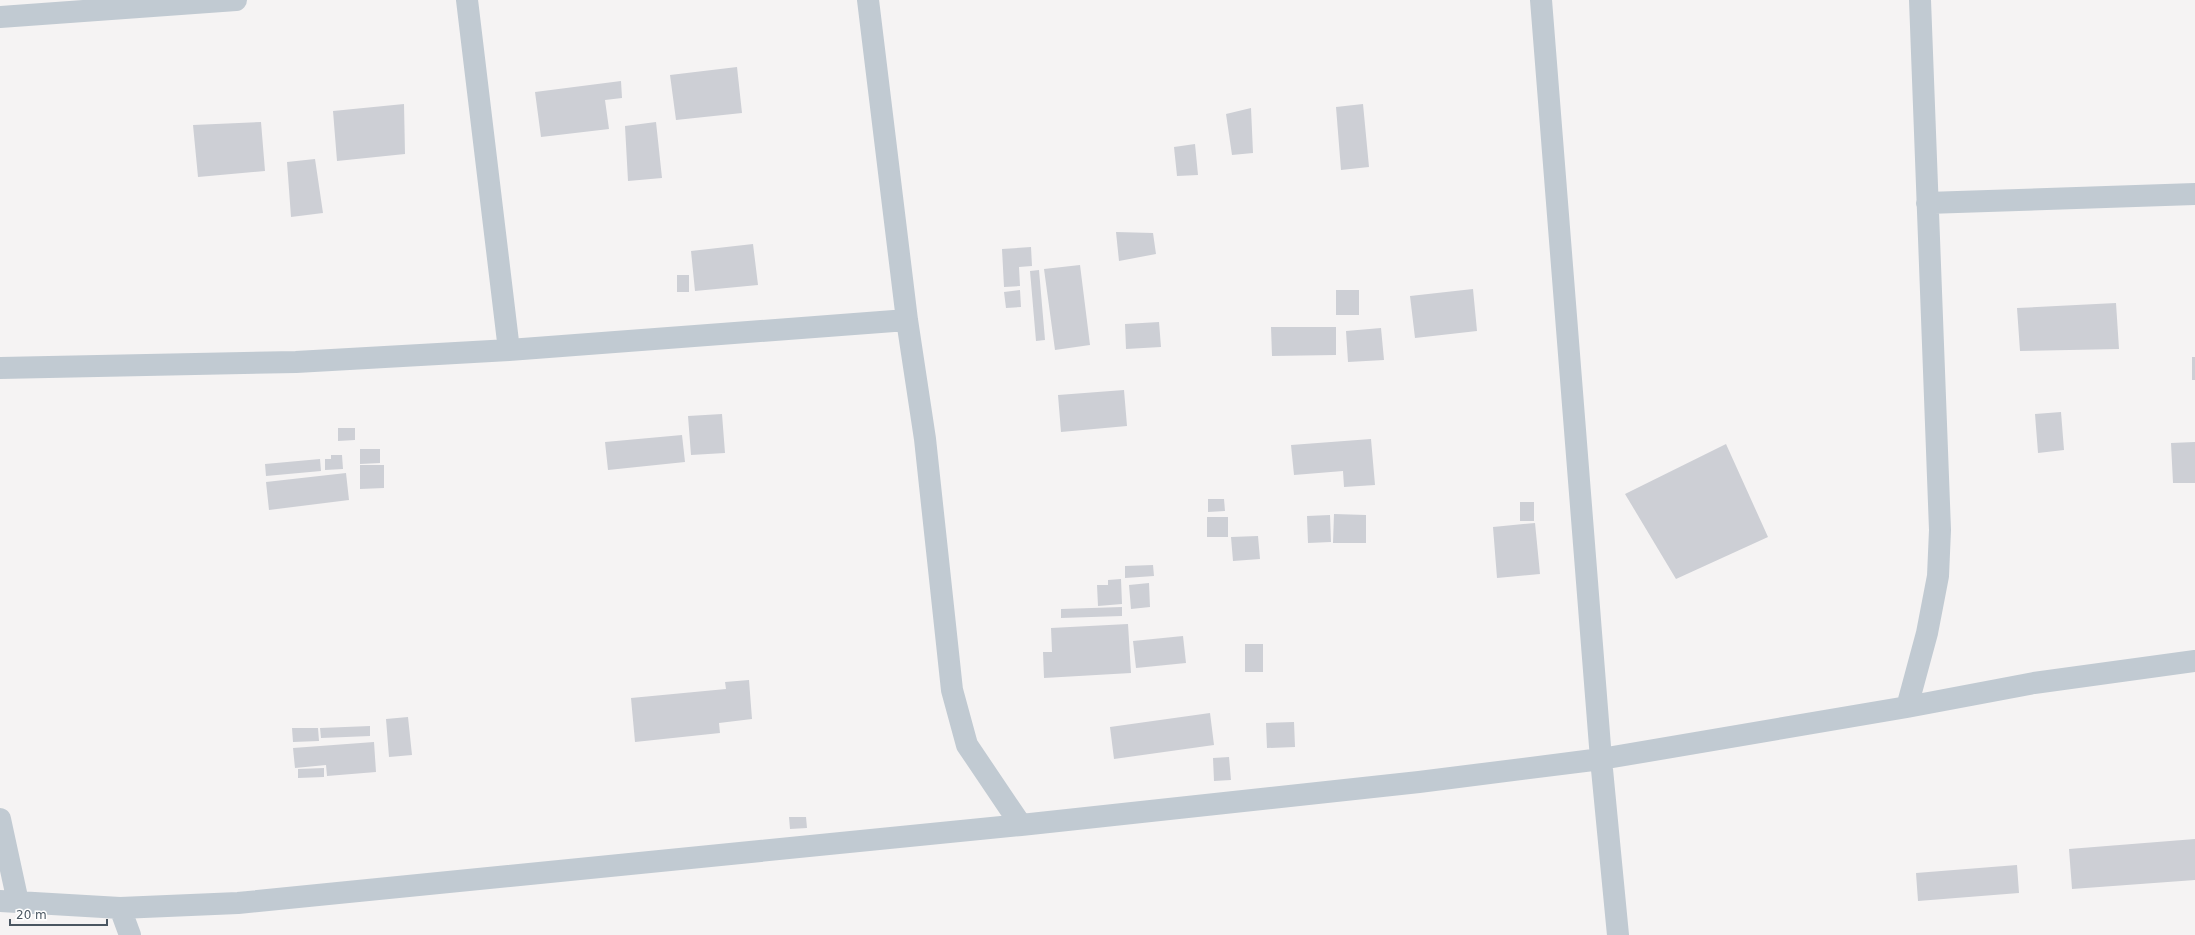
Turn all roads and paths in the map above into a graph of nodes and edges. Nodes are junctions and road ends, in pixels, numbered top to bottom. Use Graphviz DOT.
graph roads {
  1 [pos="236,0"];
  2 [pos="467,0"];
  3 [pos="868,0"];
  4 [pos="1541,0"];
  5 [pos="1920,0"];
  6 [pos="0,17"];
  7 [pos="2195,194"];
  8 [pos="1927,203"];
  9 [pos="907,320"];
  10 [pos="509,350"];
  11 [pos="0,368"];
  12 [pos="2195,661"];
  13 [pos="1907,707"];
  14 [pos="1601,759"];
  15 [pos="0,819"];
  16 [pos="1021,825"];
  17 [pos="9,902"];
  18 [pos="120,908"];
  19 [pos="130,935"];
  20 [pos="1618,935"];
  1 -- 6 [label="street"];
  2 -- 10 [label="street"];
  3 -- 9 [label="street"];
  4 -- 14 [label="street"];
  5 -- 8 [label="street"];
  7 -- 8 [label="street"];
  8 -- 13 [label="street"];
  9 -- 10 [label="street"];
  9 -- 16 [label="street"];
  10 -- 11 [label="street"];
  12 -- 13 [label="street"];
  13 -- 14 [label="street"];
  14 -- 16 [label="street"];
  14 -- 20 [label="street"];
  15 -- 17 [label="street"];
  16 -- 18 [label="street"];
  17 -- 18 [label="street"];
  18 -- 19 [label="street"];
}
